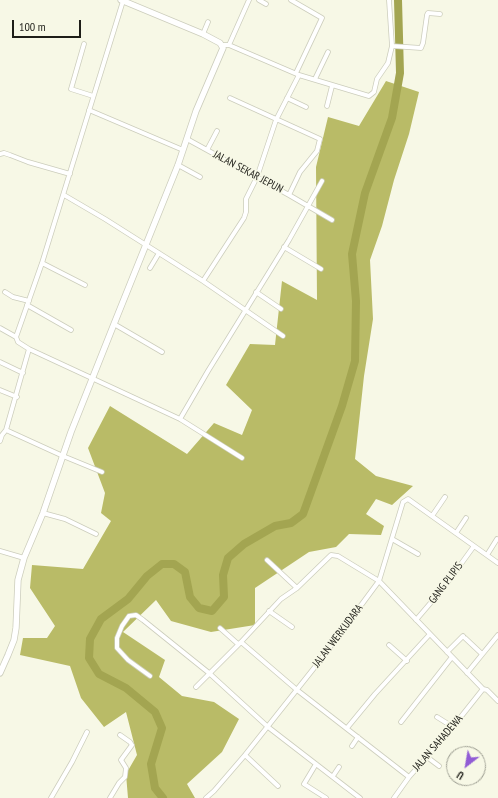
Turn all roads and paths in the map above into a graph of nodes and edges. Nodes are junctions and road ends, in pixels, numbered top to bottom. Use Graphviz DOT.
graph roads {
  1 [pos="122,0"];
  2 [pos="249,0"];
  3 [pos="259,0"];
  4 [pos="291,0"];
  5 [pos="389,0"];
  6 [pos="266,4"];
  7 [pos="440,14"];
  8 [pos="208,22"];
  9 [pos="203,34"];
  10 [pos="84,44"];
  11 [pos="222,44"];
  12 [pos="229,45"];
  13 [pos="393,46"];
  14 [pos="328,52"];
  15 [pos="297,74"];
  16 [pos="315,79"];
  17 [pos="332,86"];
  18 [pos="93,96"];
  19 [pos="230,98"];
  20 [pos="287,98"];
  21 [pos="327,106"];
  22 [pos="306,107"];
  23 [pos="89,110"];
  24 [pos="276,120"];
  25 [pos="217,131"];
  26 [pos="187,139"];
  27 [pos="183,150"];
  28 [pos="207,150"];
  29 [pos="0,154"];
  30 [pos="178,165"];
  31 [pos="70,174"];
  32 [pos="200,177"];
  33 [pos="257,177"];
  34 [pos="322,181"];
  35 [pos="64,195"];
  36 [pos="289,195"];
  37 [pos="308,207"];
  38 [pos="332,220"];
  39 [pos="145,245"];
  40 [pos="284,247"];
  41 [pos="159,253"];
  42 [pos="42,263"];
  43 [pos="150,268"];
  44 [pos="321,269"];
  45 [pos="203,281"];
  46 [pos="85,285"];
  47 [pos="5,292"];
  48 [pos="256,292"];
  49 [pos="28,303"];
  50 [pos="245,309"];
  51 [pos="281,309"];
  52 [pos="114,324"];
  53 [pos="0,328"];
  54 [pos="70,330"];
  55 [pos="283,336"];
  56 [pos="16,337"];
  57 [pos="29,349"];
  58 [pos="162,352"];
  59 [pos="0,362"];
  60 [pos="23,373"];
  61 [pos="92,378"];
  62 [pos="0,390"];
  63 [pos="17,397"];
  64 [pos="180,419"];
  65 [pos="6,430"];
  66 [pos="1,434"];
  67 [pos="0,441"];
  68 [pos="63,456"];
  69 [pos="242,458"];
  70 [pos="102,472"];
  71 [pos="444,497"];
  72 [pos="43,513"];
  73 [pos="432,516"];
  74 [pos="466,518"];
  75 [pos="456,533"];
  76 [pos="96,534"];
  77 [pos="392,539"];
  78 [pos="498,539"];
  79 [pos="474,546"];
  80 [pos="0,551"];
  81 [pos="418,554"];
  82 [pos="487,555"];
  83 [pos="24,558"];
  84 [pos="268,560"];
  85 [pos="498,563"];
  86 [pos="379,581"];
  87 [pos="296,588"];
  88 [pos="269,611"];
  89 [pos="416,620"];
  90 [pos="292,626"];
  91 [pos="220,628"];
  92 [pos="430,634"];
  93 [pos="498,635"];
  94 [pos="240,643"];
  95 [pos="390,646"];
  96 [pos="447,652"];
  97 [pos="482,654"];
  98 [pos="452,657"];
  99 [pos="407,661"];
  100 [pos="467,672"];
  101 [pos="0,673"];
  102 [pos="209,674"];
  103 [pos="150,676"];
  104 [pos="196,687"];
  105 [pos="483,689"];
  106 [pos="297,690"];
  107 [pos="498,701"];
  108 [pos="437,716"];
  109 [pos="401,722"];
  110 [pos="268,727"];
  111 [pos="453,727"];
  112 [pos="347,728"];
  113 [pos="87,732"];
  114 [pos="120,735"];
  115 [pos="358,737"];
  116 [pos="352,746"];
  117 [pos="245,755"];
  118 [pos="427,757"];
  119 [pos="316,764"];
  120 [pos="439,766"];
  121 [pos="339,767"];
  122 [pos="333,776"];
  123 [pos="409,777"];
  124 [pos="278,786"];
  125 [pos="51,798"];
  126 [pos="110,798"];
  127 [pos="206,798"];
  128 [pos="326,798"];
  129 [pos="360,798"];
  130 [pos="394,798"];
  1 -- 9 [label="main road"];
  1 -- 18 [label="street"];
  2 -- 12 [label="street"];
  3 -- 6 [label="street"];
  4 -- 15 [label="street"];
  5 -- 13 [label="street"];
  7 -- 13 [label="street"];
  8 -- 9 [label="street"];
  9 -- 11 [label="main road"];
  10 -- 18 [label="street"];
  11 -- 12 [label="street"];
  11 -- 26 [label="main road"];
  12 -- 15 [label="street"];
  13 -- 17 [label="street"];
  14 -- 16 [label="street"];
  15 -- 16 [label="street"];
  15 -- 20 [label="street"];
  16 -- 17 [label="street"];
  17 -- 21 [label="street"];
  18 -- 23 [label="street"];
  19 -- 24 [label="street"];
  20 -- 22 [label="street"];
  20 -- 24 [label="street"];
  23 -- 27 [label="street"];
  23 -- 31 [label="street"];
  24 -- 33 [label="street"];
  24 -- 36 [label="street"];
  25 -- 28 [label="street"];
  26 -- 27 [label="main road"];
  26 -- 28 [label="street, JALAN SEKAR JEPUN"];
  27 -- 30 [label="main road"];
  28 -- 33 [label="street, JALAN SEKAR JEPUN"];
  29 -- 31 [label="street"];
  30 -- 32 [label="street"];
  30 -- 39 [label="main road"];
  31 -- 35 [label="street"];
  33 -- 36 [label="street, JALAN SEKAR JEPUN"];
  33 -- 45 [label="street"];
  34 -- 37 [label="street"];
  35 -- 39 [label="street"];
  35 -- 42 [label="street"];
  36 -- 37 [label="street, JALAN SEKAR JEPUN"];
  37 -- 38 [label="street, JALAN SEKAR JEPUN"];
  37 -- 40 [label="street"];
  39 -- 41 [label="street"];
  39 -- 52 [label="main road"];
  40 -- 44 [label="street"];
  40 -- 48 [label="street"];
  41 -- 43 [label="street"];
  41 -- 45 [label="street"];
  42 -- 46 [label="street"];
  42 -- 49 [label="street"];
  45 -- 50 [label="street"];
  47 -- 49 [label="street"];
  48 -- 50 [label="street"];
  48 -- 51 [label="street"];
  49 -- 54 [label="street"];
  49 -- 56 [label="street"];
  50 -- 55 [label="street"];
  50 -- 64 [label="street"];
  52 -- 58 [label="street"];
  52 -- 61 [label="main road"];
  53 -- 56 [label="street"];
  56 -- 57 [label="street"];
  57 -- 60 [label="street"];
  57 -- 61 [label="street"];
  59 -- 60 [label="street"];
  60 -- 63 [label="street"];
  61 -- 64 [label="street"];
  61 -- 68 [label="main road"];
  62 -- 63 [label="street"];
  63 -- 65 [label="street"];
  64 -- 69 [label="street"];
  65 -- 66 [label="street"];
  65 -- 68 [label="street"];
  66 -- 67 [label="street"];
  68 -- 70 [label="street"];
  68 -- 72 [label="main road"];
  71 -- 73 [label="street"];
  72 -- 76 [label="street"];
  72 -- 83 [label="main road"];
  73 -- 75 [label="street"];
  73 -- 77 [label="street, JALAN WERKUDARA"];
  74 -- 75 [label="street"];
  75 -- 79 [label="street"];
  77 -- 81 [label="street"];
  77 -- 86 [label="street, JALAN WERKUDARA"];
  78 -- 82 [label="street"];
  79 -- 82 [label="street"];
  79 -- 89 [label="street, GANG PLIPIS"];
  80 -- 83 [label="street"];
  82 -- 85 [label="street"];
  83 -- 101 [label="main road"];
  84 -- 87 [label="street"];
  86 -- 87 [label="street"];
  86 -- 89 [label="street"];
  86 -- 106 [label="street, JALAN WERKUDARA"];
  87 -- 88 [label="street"];
  88 -- 90 [label="street"];
  88 -- 94 [label="street"];
  89 -- 92 [label="street"];
  91 -- 94 [label="street"];
  92 -- 96 [label="street"];
  92 -- 99 [label="street"];
  93 -- 97 [label="street"];
  94 -- 102 [label="street"];
  94 -- 106 [label="street"];
  95 -- 99 [label="street"];
  96 -- 97 [label="street"];
  96 -- 98 [label="street"];
  97 -- 100 [label="street"];
  98 -- 100 [label="street"];
  98 -- 109 [label="street"];
  99 -- 112 [label="street"];
  100 -- 105 [label="street"];
  102 -- 103 [label="street"];
  102 -- 104 [label="street"];
  102 -- 110 [label="street"];
  105 -- 107 [label="street"];
  105 -- 111 [label="street, JALAN SAHADEWA"];
  106 -- 110 [label="street, JALAN WERKUDARA"];
  106 -- 112 [label="street"];
  108 -- 111 [label="street"];
  110 -- 117 [label="street, JALAN WERKUDARA"];
  110 -- 119 [label="street"];
  111 -- 118 [label="street, JALAN SAHADEWA"];
  112 -- 115 [label="street"];
  113 -- 125 [label="street"];
  114 -- 126 [label="street"];
  115 -- 116 [label="street"];
  115 -- 123 [label="street"];
  117 -- 124 [label="street"];
  117 -- 127 [label="street, JALAN WERKUDARA"];
  118 -- 120 [label="street"];
  118 -- 123 [label="street, JALAN SAHADEWA"];
  119 -- 122 [label="street"];
  119 -- 128 [label="street"];
  121 -- 122 [label="street"];
  122 -- 129 [label="street"];
  123 -- 130 [label="street, JALAN SAHADEWA"];
}
